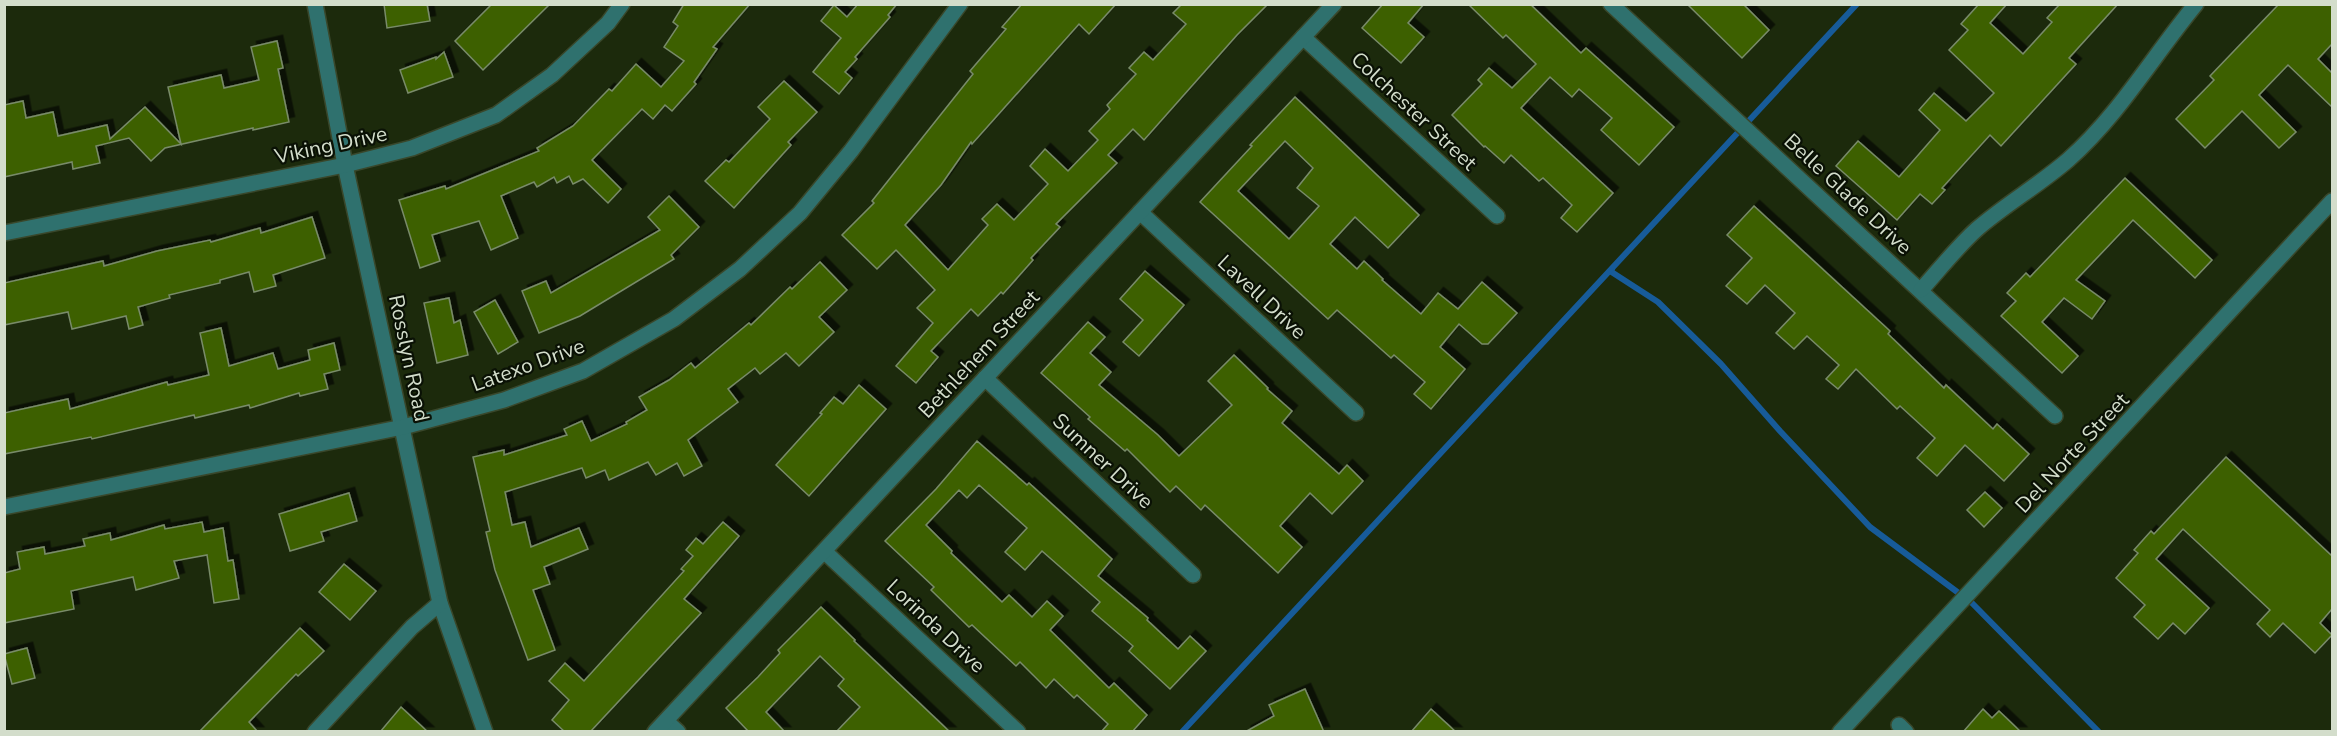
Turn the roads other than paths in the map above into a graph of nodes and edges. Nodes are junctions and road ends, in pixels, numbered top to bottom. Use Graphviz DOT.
graph roads {
  1 [pos="315,4"];
  2 [pos="622,4"];
  3 [pos="960,4"];
  4 [pos="1334,4"];
  5 [pos="1611,4"];
  6 [pos="2196,4"];
  7 [pos="1303,37"];
  8 [pos="345,165"];
  9 [pos="2332,201"];
  10 [pos="1140,212"];
  11 [pos="1497,216"];
  12 [pos="4,233"];
  13 [pos="1921,290"];
  14 [pos="985,378"];
  15 [pos="1356,413"];
  16 [pos="2055,416"];
  17 [pos="403,427"];
  18 [pos="4,507"];
  19 [pos="825,552"];
  20 [pos="1193,575"];
  21 [pos="440,603"];
  22 [pos="481,715"];
  23 [pos="661,726"];
  24 [pos="315,732"];
  25 [pos="485,732"];
  26 [pos="492,732"];
  27 [pos="678,732"];
  28 [pos="1018,732"];
  29 [pos="1840,732"];
  1 -- 8 [label="street, Rosslyn Road"];
  2 -- 8 [label="street, Viking Drive"];
  3 -- 17 [label="street, Latexo Drive"];
  4 -- 7 [label="street, Bethlehem Street"];
  5 -- 13 [label="street, Belle Glade Drive"];
  6 -- 13 [label="street"];
  7 -- 10 [label="street, Bethlehem Street"];
  7 -- 11 [label="street, Colchester Street"];
  8 -- 12 [label="street, Viking Drive"];
  8 -- 17 [label="street, Rosslyn Road"];
  9 -- 29 [label="street, Del Norte Street"];
  10 -- 14 [label="street, Bethlehem Street"];
  10 -- 15 [label="street, Lavell Drive"];
  13 -- 16 [label="street, Belle Glade Drive"];
  14 -- 19 [label="street, Bethlehem Street"];
  14 -- 20 [label="street, Sumner Drive"];
  17 -- 18 [label="street, Latexo Drive"];
  17 -- 21 [label="street, Rosslyn Road"];
  19 -- 23 [label="street, Bethlehem Street"];
  19 -- 28 [label="street, Lorinda Drive"];
  21 -- 22 [label="street, Rosslyn Road"];
  21 -- 24 [label="street"];
  22 -- 25 [label="street, Rosslyn Road"];
  22 -- 26 [label="street, Rosslyn Road"];
  23 -- 27 [label="street"];
}
